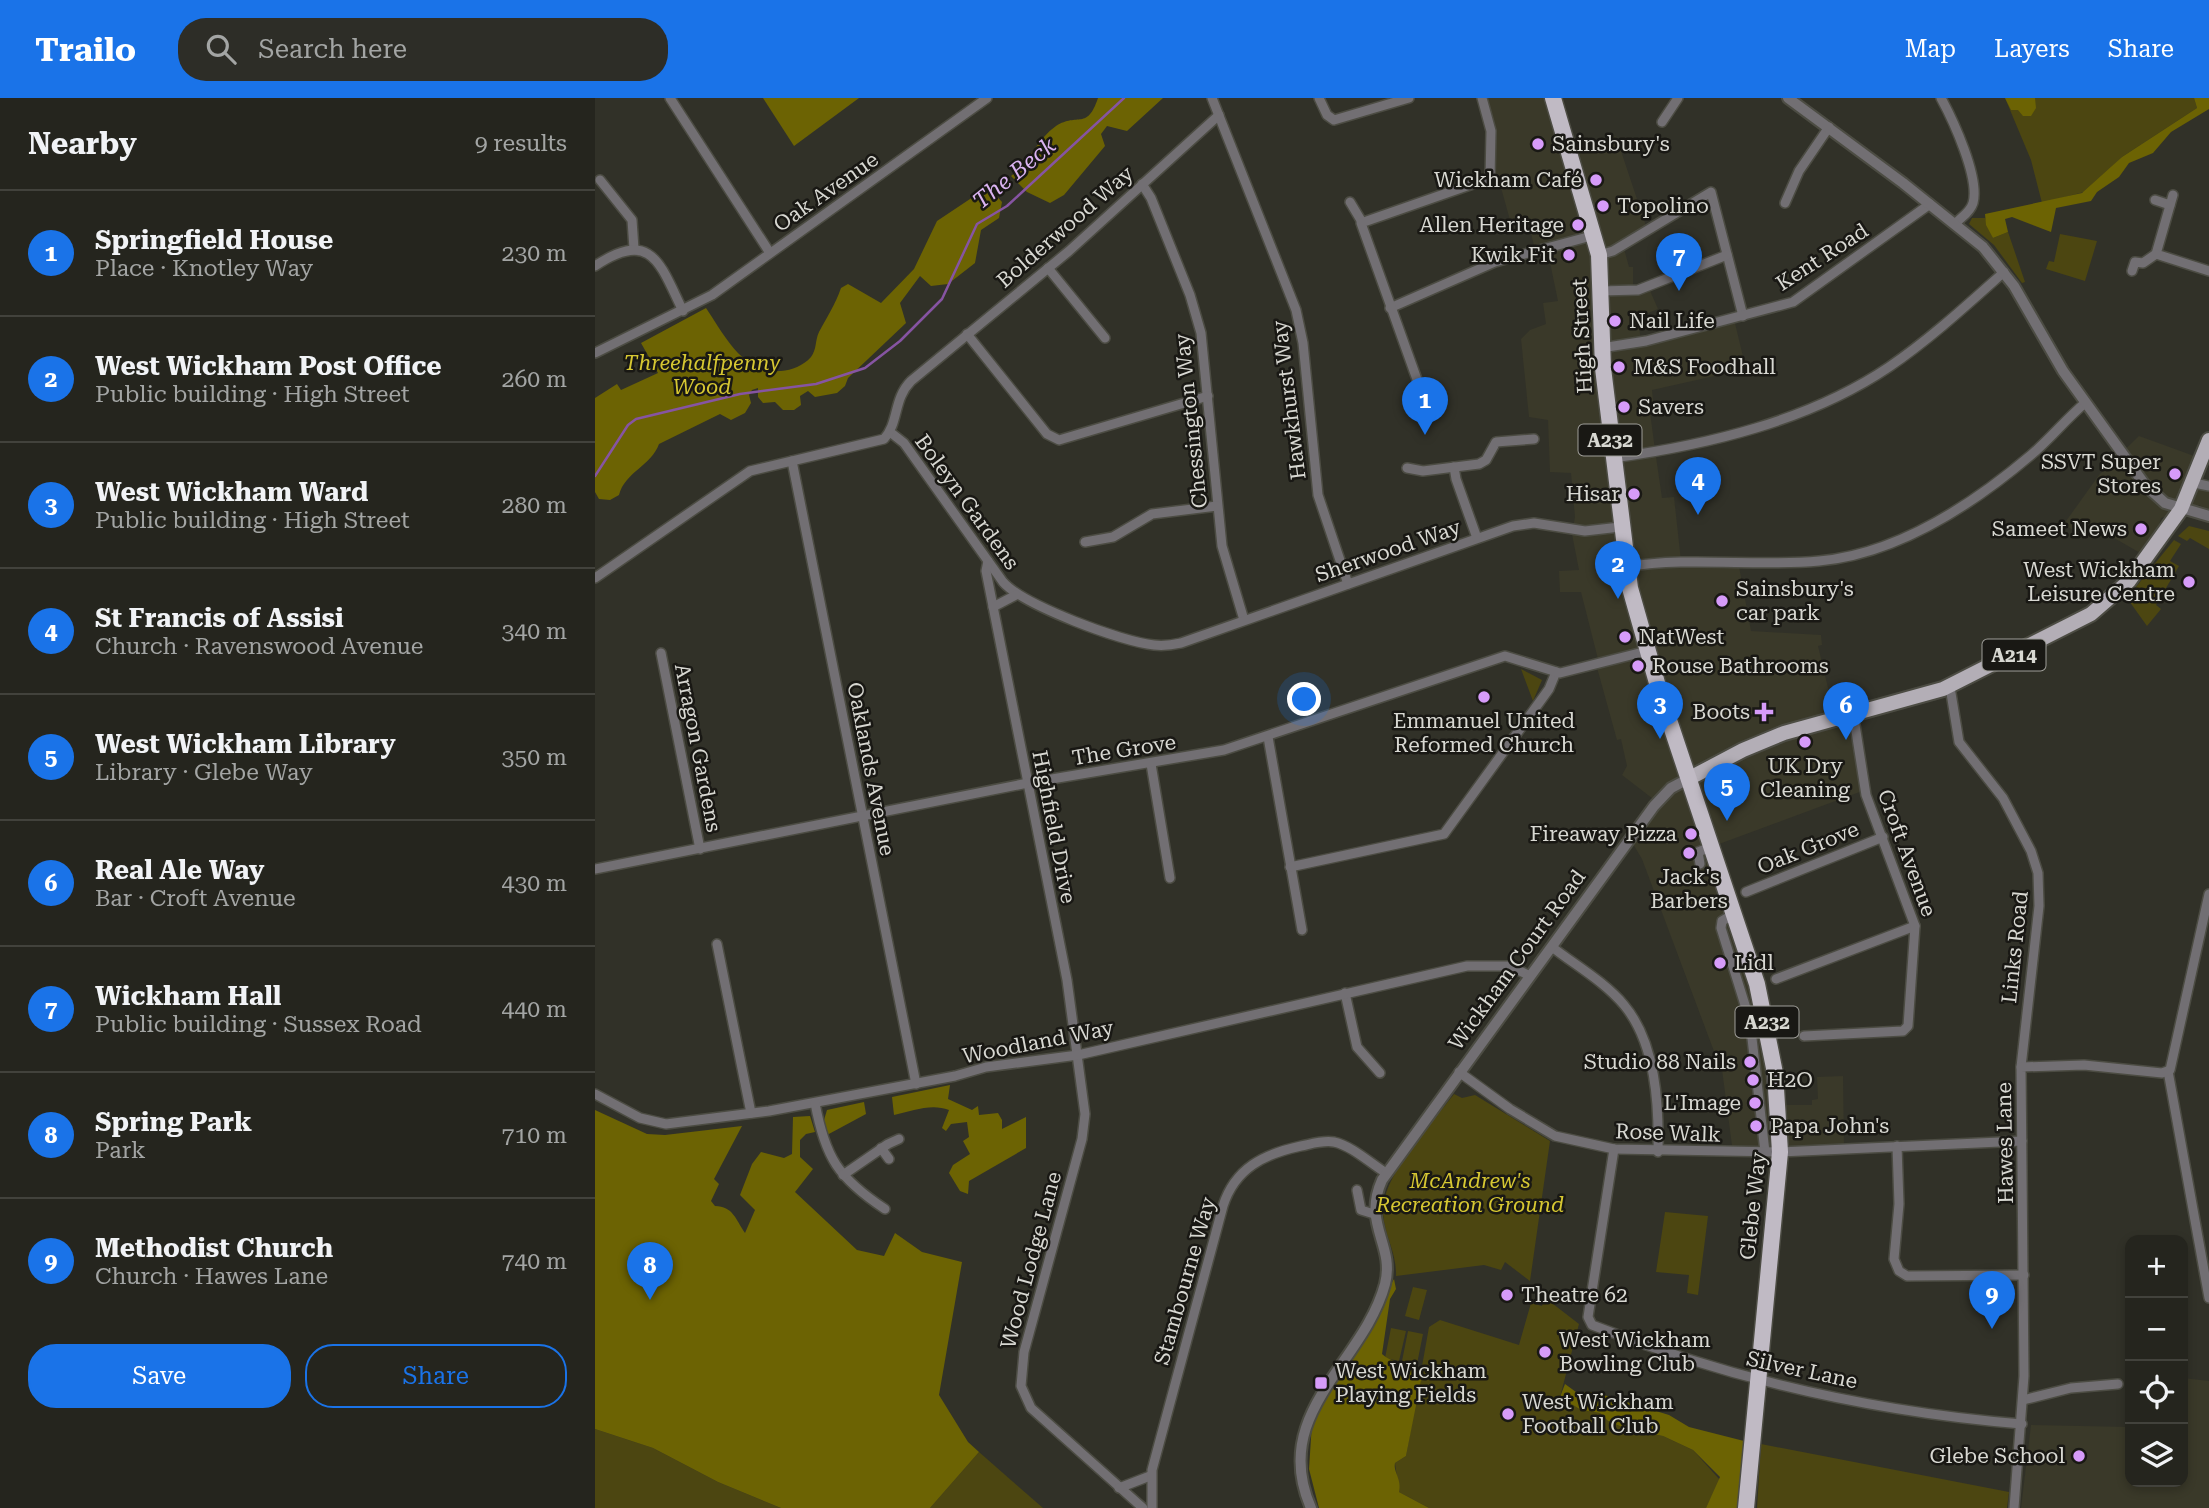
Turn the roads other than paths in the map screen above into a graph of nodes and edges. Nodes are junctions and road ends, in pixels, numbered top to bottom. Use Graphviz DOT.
graph roads {
  1 [pos="670,98"];
  2 [pos="987,98"];
  3 [pos="1212,98"];
  4 [pos="1318,98"];
  5 [pos="1409,98"];
  6 [pos="1482,98"];
  7 [pos="1553,98"];
  8 [pos="1678,98"];
  9 [pos="1788,98"];
  10 [pos="1941,98"];
  11 [pos="1219,115"];
  12 [pos="1662,121"];
  13 [pos="1829,127"];
  14 [pos="600,180"];
  15 [pos="1142,184"];
  16 [pos="2155,200"];
  17 [pos="1350,202"];
  18 [pos="1785,203"];
  19 [pos="1930,204"];
  20 [pos="1362,222"];
  21 [pos="1955,223"];
  22 [pos="1595,235"];
  23 [pos="634,249"];
  24 [pos="770,253"];
  25 [pos="2156,254"];
  26 [pos="1599,255"];
  27 [pos="1727,256"];
  28 [pos="595,266"];
  29 [pos="1048,268"];
  30 [pos="2131,271"];
  31 [pos="2209,271"];
  32 [pos="2004,272"];
  33 [pos="1600,291"];
  34 [pos="1390,308"];
  35 [pos="683,311"];
  36 [pos="1743,316"];
  37 [pos="967,334"];
  38 [pos="1105,338"];
  39 [pos="1601,348"];
  40 [pos="595,353"];
  41 [pos="1419,385"];
  42 [pos="1208,396"];
  43 [pos="2085,403"];
  44 [pos="890,432"];
  45 [pos="1534,439"];
  46 [pos="2209,440"];
  47 [pos="1612,458"];
  48 [pos="792,461"];
  49 [pos="1454,467"];
  50 [pos="1407,468"];
  51 [pos="2194,482"];
  52 [pos="2209,486"];
  53 [pos="1217,506"];
  54 [pos="2182,509"];
  55 [pos="2209,516"];
  56 [pos="1621,527"];
  57 [pos="1477,538"];
  58 [pos="1085,542"];
  59 [pos="988,561"];
  60 [pos="1626,567"];
  61 [pos="595,578"];
  62 [pos="1348,583"];
  63 [pos="1016,594"];
  64 [pos="993,607"];
  65 [pos="1244,620"];
  66 [pos="1173,645"];
  67 [pos="1647,650"];
  68 [pos="661,653"];
  69 [pos="1556,672"];
  70 [pos="1950,687"];
  71 [pos="1853,712"];
  72 [pos="1268,737"];
  73 [pos="1151,764"];
  74 [pos="1688,779"];
  75 [pos="1028,783"];
  76 [pos="863,818"];
  77 [pos="1883,837"];
  78 [pos="1711,847"];
  79 [pos="700,849"];
  80 [pos="1700,864"];
  81 [pos="1290,867"];
  82 [pos="595,869"];
  83 [pos="1170,878"];
  84 [pos="1746,892"];
  85 [pos="2209,894"];
  86 [pos="1915,926"];
  87 [pos="1302,930"];
  88 [pos="717,944"];
  89 [pos="1552,947"];
  90 [pos="1529,976"];
  91 [pos="1776,979"];
  92 [pos="1345,993"];
  93 [pos="1804,1036"];
  94 [pos="1078,1055"];
  95 [pos="2021,1067"];
  96 [pos="2168,1071"];
  97 [pos="1459,1072"];
  98 [pos="1380,1073"];
  99 [pos="916,1083"];
  100 [pos="595,1094"];
  101 [pos="815,1103"];
  102 [pos="751,1112"];
  103 [pos="899,1139"];
  104 [pos="2022,1141"];
  105 [pos="1897,1146"];
  106 [pos="881,1148"];
  107 [pos="1614,1149"];
  108 [pos="1658,1152"];
  109 [pos="1772,1152"];
  110 [pos="889,1159"];
  111 [pos="1385,1173"];
  112 [pos="843,1175"];
  113 [pos="1357,1190"];
  114 [pos="885,1209"];
  115 [pos="1374,1214"];
  116 [pos="2024,1275"];
  117 [pos="2209,1298"];
  118 [pos="1758,1380"];
  119 [pos="2118,1384"];
  120 [pos="2023,1401"];
  121 [pos="2022,1424"];
  122 [pos="1150,1476"];
  123 [pos="1119,1488"];
  124 [pos="1143,1508"];
  125 [pos="1152,1508"];
  126 [pos="1311,1508"];
  127 [pos="1747,1508"];
  128 [pos="2014,1508"];
  1 -- 24 [label="street"];
  2 -- 24 [label="street, Oak Avenue"];
  3 -- 11 [label="street, Hawkhurst Way"];
  4 -- 5 [label="street"];
  6 -- 20 [label="street"];
  7 -- 22 [label="highway, High Street / A232"];
  8 -- 12 [label="street"];
  9 -- 13 [label="street"];
  10 -- 21 [label="street"];
  11 -- 15 [label="street, Bolderwood Way"];
  11 -- 62 [label="street, Hawkhurst Way"];
  13 -- 18 [label="street"];
  13 -- 19 [label="street"];
  14 -- 23 [label="street"];
  15 -- 29 [label="street, Bolderwood Way"];
  15 -- 42 [label="street, Chessington Way"];
  16 -- 25 [label="street"];
  17 -- 20 [label="street"];
  19 -- 21 [label="street"];
  19 -- 36 [label="street, Kent Road"];
  20 -- 34 [label="street"];
  21 -- 32 [label="street"];
  22 -- 26 [label="highway, High Street / A232"];
  22 -- 34 [label="street"];
  23 -- 28 [label="street"];
  23 -- 35 [label="street"];
  24 -- 35 [label="street, Oak Avenue"];
  25 -- 30 [label="street"];
  25 -- 31 [label="street"];
  26 -- 27 [label="street"];
  26 -- 33 [label="highway, High Street / A232"];
  27 -- 33 [label="street"];
  27 -- 36 [label="street"];
  29 -- 37 [label="street, Bolderwood Way"];
  29 -- 38 [label="street"];
  32 -- 43 [label="street"];
  32 -- 47 [label="street"];
  33 -- 39 [label="highway, High Street / A232"];
  34 -- 41 [label="street"];
  35 -- 40 [label="street, Oak Avenue"];
  36 -- 39 [label="street, Kent Road"];
  37 -- 42 [label="street"];
  37 -- 44 [label="street, Bolderwood Way"];
  39 -- 47 [label="highway, High Street / A232"];
  42 -- 53 [label="street, Chessington Way"];
  43 -- 54 [label="street"];
  43 -- 60 [label="street"];
  44 -- 48 [label="street"];
  44 -- 59 [label="street, Boleyn Gardens"];
  45 -- 49 [label="street"];
  46 -- 51 [label="main road, A214"];
  47 -- 56 [label="highway, High Street / A232"];
  48 -- 61 [label="street"];
  48 -- 76 [label="street, Oaklands Avenue"];
  49 -- 50 [label="street"];
  49 -- 57 [label="street"];
  51 -- 52 [label="street"];
  51 -- 54 [label="main road, A214"];
  53 -- 58 [label="street"];
  53 -- 65 [label="street, Chessington Way"];
  54 -- 55 [label="street"];
  54 -- 70 [label="main road, A214"];
  56 -- 57 [label="street, Sherwood Way"];
  56 -- 60 [label="highway, High Street / A232"];
  57 -- 62 [label="street, Sherwood Way"];
  59 -- 63 [label="street, Boleyn Gardens"];
  59 -- 64 [label="street, Highfield Drive"];
  60 -- 67 [label="highway, High Street / A232"];
  62 -- 65 [label="street, Sherwood Way"];
  63 -- 64 [label="street"];
  63 -- 66 [label="street, Boleyn Gardens"];
  64 -- 75 [label="street, Highfield Drive"];
  65 -- 66 [label="street, Sherwood Way"];
  67 -- 69 [label="street"];
  67 -- 74 [label="highway, High Street / A232"];
  68 -- 79 [label="street, Arragon Gardens"];
  69 -- 72 [label="street, The Grove"];
  69 -- 81 [label="street"];
  70 -- 71 [label="main road, A214"];
  70 -- 95 [label="street, Links Road"];
  71 -- 74 [label="main road, A214"];
  71 -- 77 [label="street, Croft Avenue"];
  72 -- 73 [label="street, The Grove"];
  72 -- 81 [label="street"];
  73 -- 75 [label="street, The Grove"];
  73 -- 83 [label="street"];
  74 -- 78 [label="highway, Glebe Way / A232"];
  74 -- 89 [label="street, Wickham Court Road"];
  75 -- 76 [label="street, The Grove"];
  75 -- 94 [label="street, Highfield Drive"];
  76 -- 79 [label="street, The Grove"];
  76 -- 99 [label="street, Oaklands Avenue"];
  77 -- 84 [label="street, Oak Grove"];
  77 -- 86 [label="street, Croft Avenue"];
  78 -- 80 [label="street"];
  78 -- 109 [label="highway, Glebe Way / A232"];
  79 -- 82 [label="street, The Grove"];
  81 -- 87 [label="street"];
  85 -- 96 [label="street"];
  86 -- 91 [label="street"];
  86 -- 93 [label="street, Croft Avenue"];
  88 -- 102 [label="street"];
  89 -- 90 [label="street, Wickham Court Road"];
  89 -- 108 [label="street"];
  90 -- 92 [label="street, Woodland Way"];
  90 -- 97 [label="street, Wickham Court Road"];
  92 -- 94 [label="street, Woodland Way"];
  92 -- 98 [label="street"];
  94 -- 99 [label="street, Woodland Way"];
  94 -- 123 [label="street, Wood Lodge Lane"];
  95 -- 96 [label="street, Hawes Lane"];
  95 -- 104 [label="street, Hawes Lane"];
  96 -- 117 [label="street"];
  97 -- 107 [label="street, Rose Walk"];
  97 -- 111 [label="street, Wickham Court Road"];
  99 -- 101 [label="street, Woodland Way"];
  100 -- 102 [label="street, Woodland Way"];
  101 -- 102 [label="street, Woodland Way"];
  101 -- 112 [label="street"];
  103 -- 106 [label="street"];
  104 -- 105 [label="street, Rose Walk"];
  104 -- 116 [label="street, Hawes Lane"];
  105 -- 109 [label="street, Rose Walk"];
  105 -- 116 [label="street"];
  106 -- 110 [label="street"];
  106 -- 112 [label="street"];
  107 -- 108 [label="street, Rose Walk"];
  107 -- 118 [label="street, Silver Lane"];
  108 -- 109 [label="street, Rose Walk"];
  109 -- 118 [label="highway, Glebe Way / A232"];
  111 -- 115 [label="street"];
  111 -- 122 [label="street, Stambourne Way"];
  112 -- 114 [label="street"];
  113 -- 115 [label="street"];
  115 -- 126 [label="street"];
  116 -- 120 [label="street, Hawes Lane"];
  118 -- 121 [label="street, Silver Lane"];
  118 -- 127 [label="highway, Glebe Way / A232"];
  119 -- 120 [label="street"];
  120 -- 121 [label="street, Hawes Lane"];
  121 -- 128 [label="street, Hawes Lane"];
  122 -- 123 [label="street"];
  122 -- 125 [label="street, Stambourne Way"];
  123 -- 124 [label="street, Wood Lodge Lane"];
}
